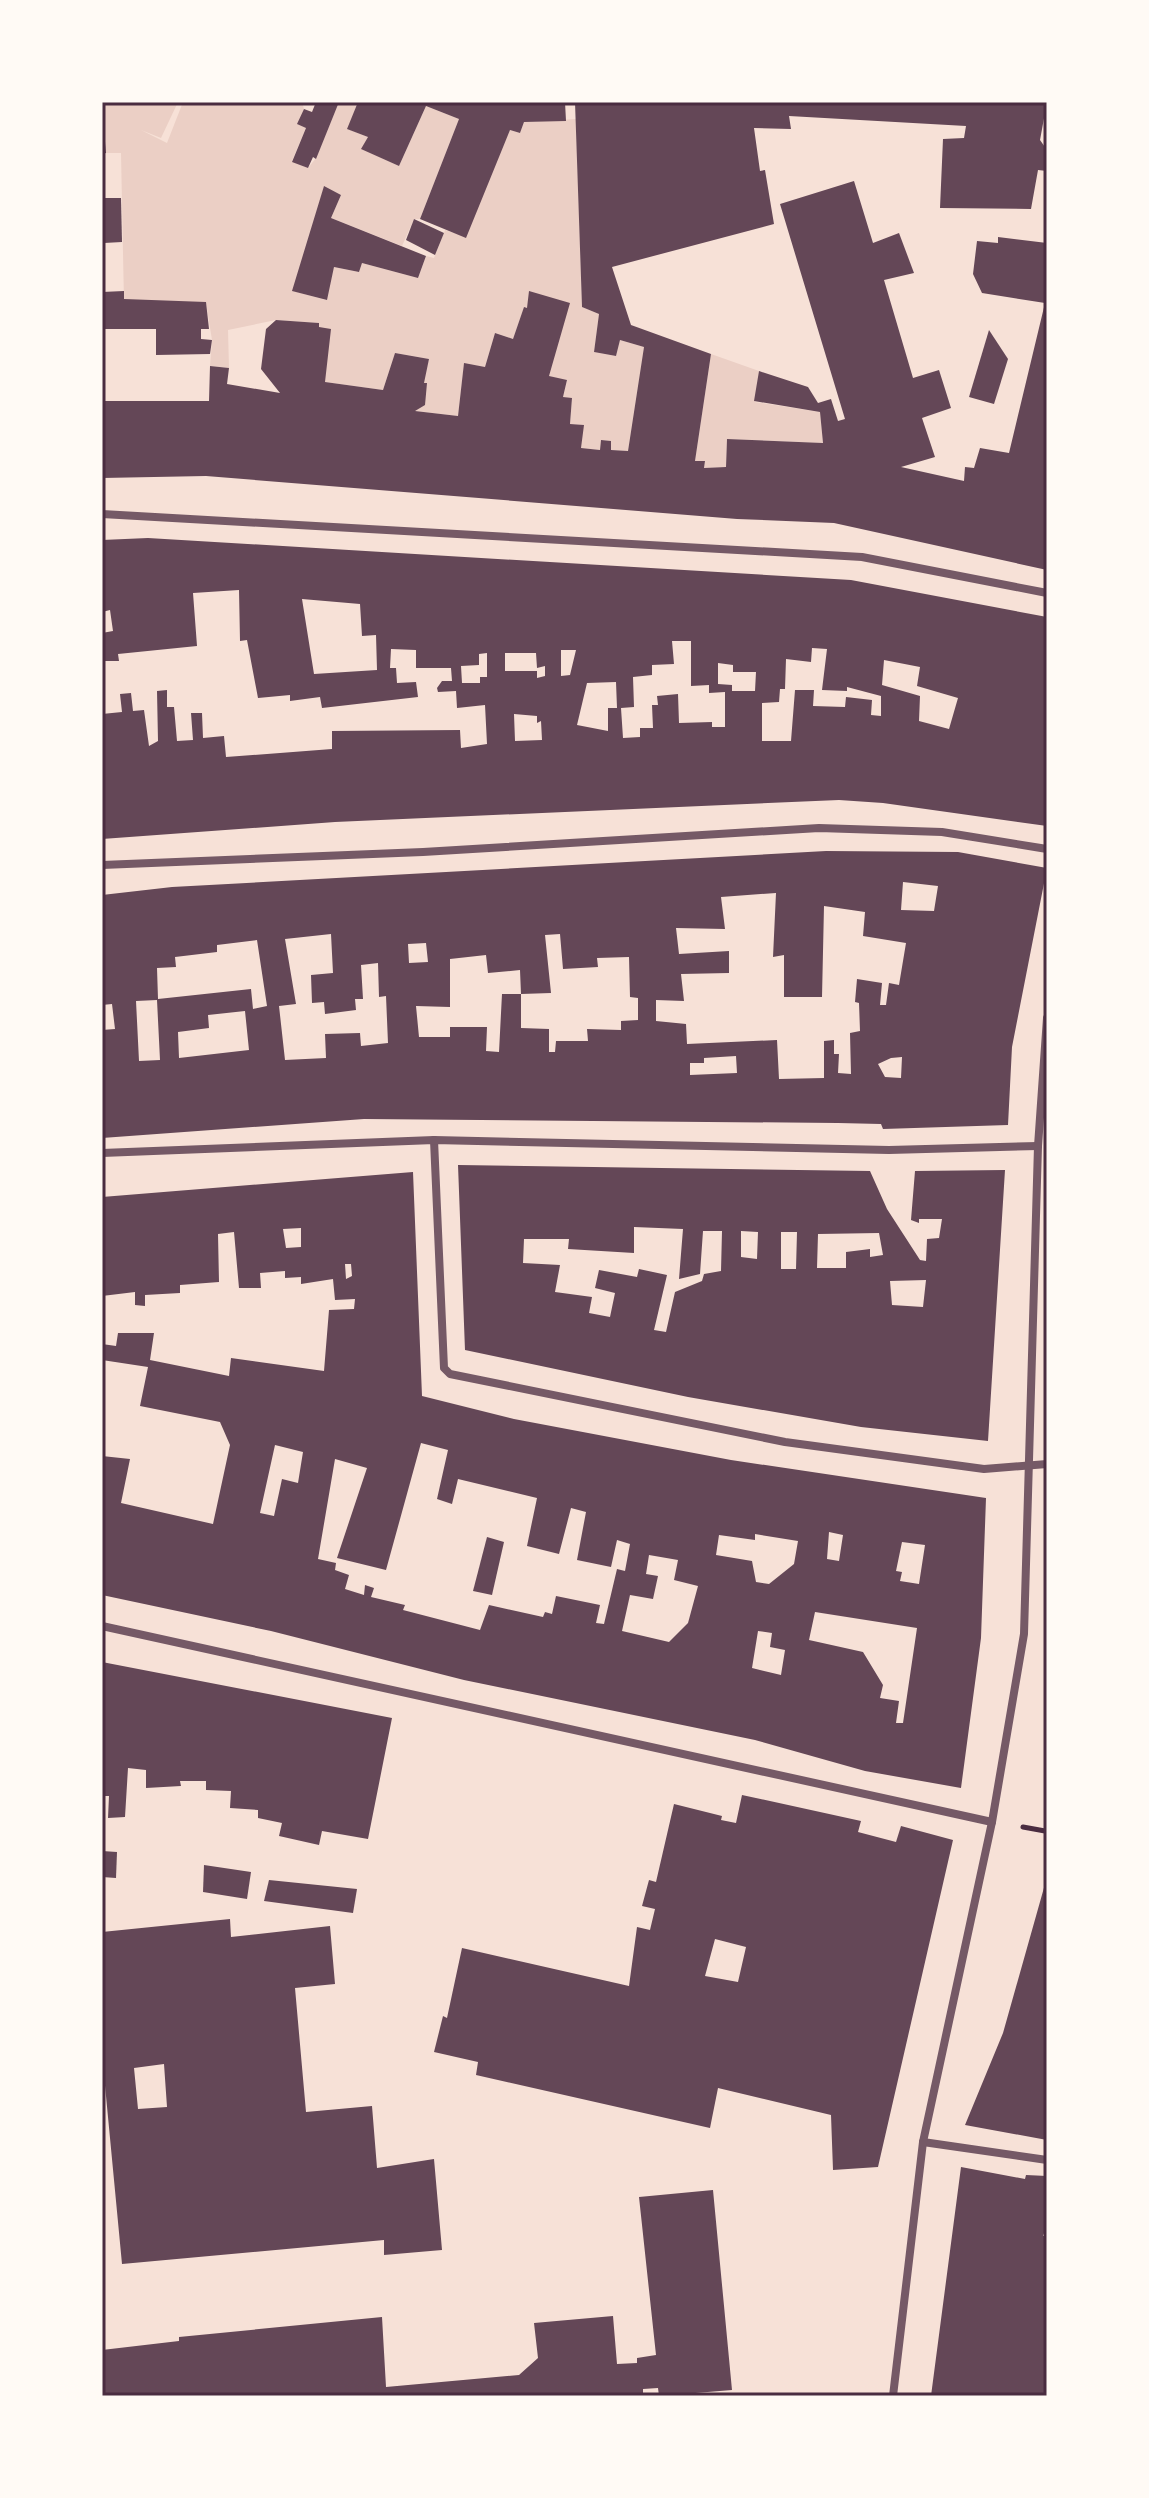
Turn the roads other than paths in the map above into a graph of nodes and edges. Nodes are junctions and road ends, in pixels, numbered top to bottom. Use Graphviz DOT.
graph roads {
  1 [pos="102,514"];
  2 [pos="1047,593"];
  3 [pos="1047,849"];
  4 [pos="102,865"];
  5 [pos="1047,1018"];
  6 [pos="434,1140"];
  7 [pos="1038,1146"];
  8 [pos="102,1153"];
  9 [pos="1047,1464"];
  10 [pos="1028,1465"];
  11 [pos="102,1626"];
  12 [pos="992,1822"];
  13 [pos="923,2142"];
  14 [pos="1047,2160"];
  15 [pos="893,2396"];
  1 -- 2 [label="street"];
  3 -- 4 [label="street"];
  5 -- 7 [label="street"];
  6 -- 7 [label="street"];
  6 -- 8 [label="street"];
  6 -- 10 [label="street"];
  7 -- 10 [label="street"];
  9 -- 10 [label="street"];
  10 -- 12 [label="street"];
  11 -- 12 [label="street"];
  12 -- 13 [label="street"];
  13 -- 14 [label="street"];
  13 -- 15 [label="street"];
}
